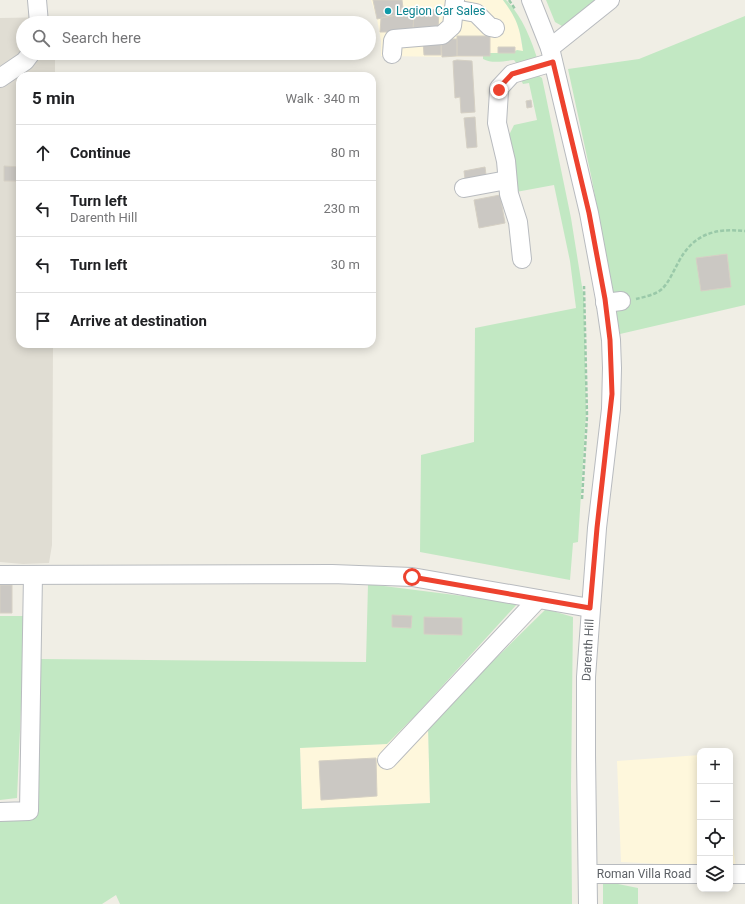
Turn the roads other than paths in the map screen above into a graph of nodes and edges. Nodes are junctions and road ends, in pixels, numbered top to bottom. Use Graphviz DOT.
graph roads {
  1 [pos="37,0"];
  2 [pos="531,0"];
  3 [pos="610,0"];
  4 [pos="455,4"];
  5 [pos="38,16"];
  6 [pos="495,28"];
  7 [pos="392,54"];
  8 [pos="551,55"];
  9 [pos="26,60"];
  10 [pos="0,78"];
  11 [pos="507,180"];
  12 [pos="464,188"];
  13 [pos="522,259"];
  14 [pos="0,575"];
  15 [pos="33,575"];
  16 [pos="538,599"];
  17 [pos="590,608"];
  18 [pos="386,760"];
  19 [pos="0,812"];
  20 [pos="588,874"];
  21 [pos="697,874"];
  22 [pos="733,874"];
  23 [pos="745,874"];
  24 [pos="588,904"];
  1 -- 5 [label="street"];
  2 -- 8 [label="street, Darenth Hill"];
  3 -- 8 [label="street"];
  4 -- 6 [label="street"];
  4 -- 7 [label="street"];
  8 -- 11 [label="street"];
  8 -- 17 [label="street, Darenth Hill"];
  9 -- 10 [label="street"];
  11 -- 12 [label="street"];
  11 -- 13 [label="street"];
  14 -- 15 [label="street"];
  15 -- 16 [label="street"];
  15 -- 19 [label="street"];
  16 -- 17 [label="street"];
  16 -- 18 [label="street"];
  17 -- 20 [label="street, Darenth Hill"];
  20 -- 21 [label="street, Roman Villa Road"];
  20 -- 24 [label="street, Darenth Hill"];
  22 -- 23 [label="street"];
}
